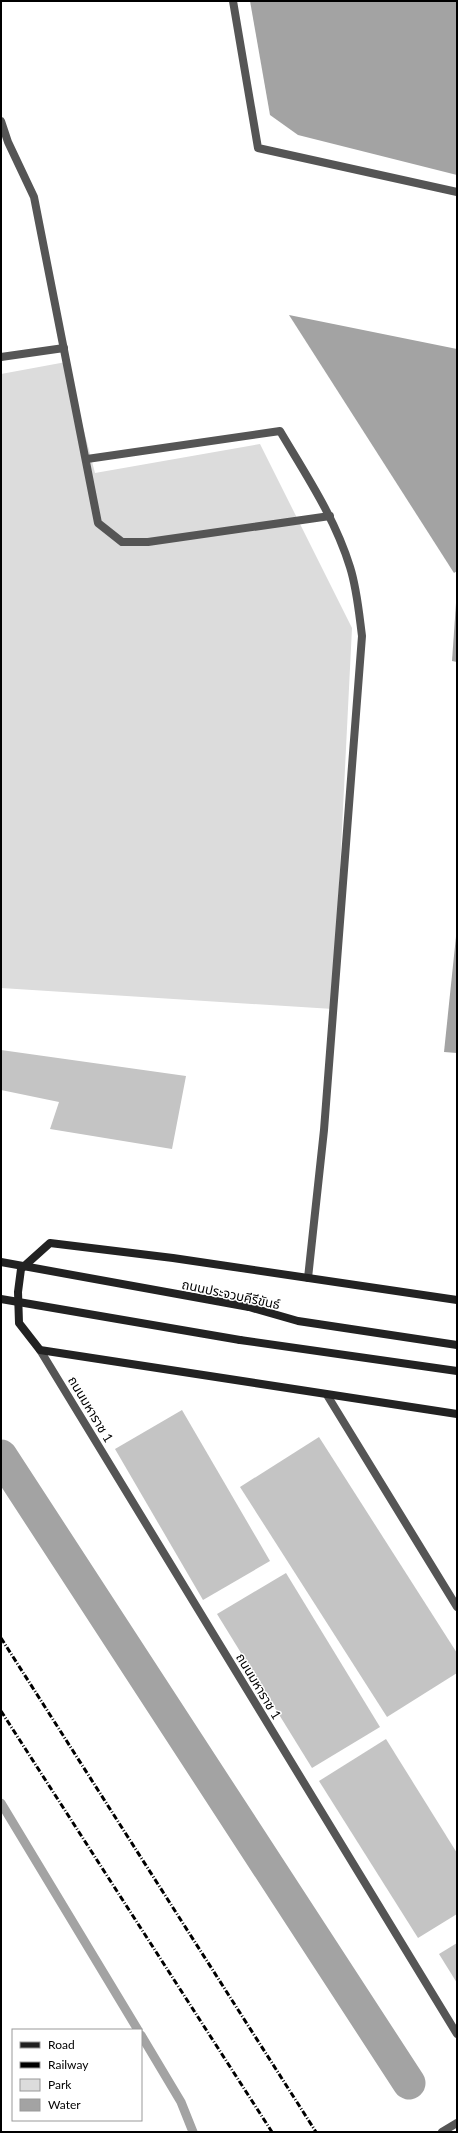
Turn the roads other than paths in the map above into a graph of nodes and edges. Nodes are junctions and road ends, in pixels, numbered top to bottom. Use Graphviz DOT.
graph roads {
  1 [pos="233,1"];
  2 [pos="1,121"];
  3 [pos="457,192"];
  4 [pos="64,348"];
  5 [pos="1,357"];
  6 [pos="87,459"];
  7 [pos="330,516"];
  8 [pos="1,1262"];
  9 [pos="308,1278"];
  10 [pos="1,1299"];
  11 [pos="457,1300"];
  12 [pos="457,1345"];
  13 [pos="40,1350"];
  14 [pos="457,1372"];
  15 [pos="327,1395"];
  16 [pos="457,1414"];
  17 [pos="457,1607"];
  18 [pos="457,2034"];
  19 [pos="457,2123"];
  20 [pos="442,2132"];
  1 -- 3 [label="street"];
  2 -- 4 [label="street"];
  4 -- 5 [label="street"];
  4 -- 6 [label="street"];
  6 -- 7 [label="street"];
  6 -- 7 [label="street"];
  7 -- 9 [label="street"];
  8 -- 12 [label="main road, ถนนประจวบคีรีขันธ์, bridge"];
  9 -- 11 [label="main road"];
  9 -- 13 [label="main road"];
  10 -- 14 [label="main road, bridge"];
  13 -- 15 [label="main road"];
  13 -- 18 [label="street, ถนนมหาราช 1"];
  15 -- 16 [label="main road"];
  15 -- 17 [label="street"];
  19 -- 20 [label="street"];
}
